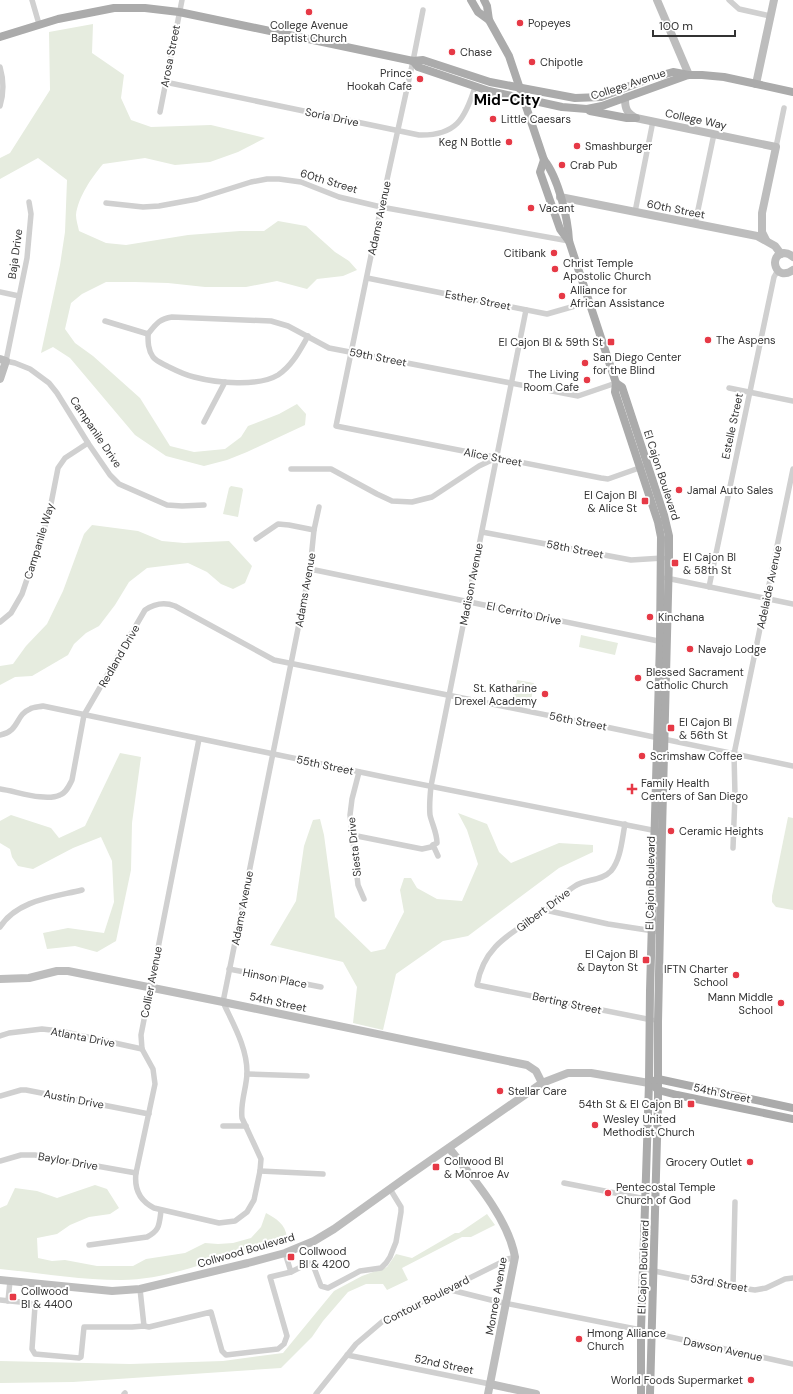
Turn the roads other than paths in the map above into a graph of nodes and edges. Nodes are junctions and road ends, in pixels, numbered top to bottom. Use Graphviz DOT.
graph roads {
  1 [pos="32,0"];
  2 [pos="182,0"];
  3 [pos="471,0"];
  4 [pos="484,0"];
  5 [pos="657,0"];
  6 [pos="729,0"];
  7 [pos="774,0"];
  8 [pos="423,10"];
  9 [pos="179,12"];
  10 [pos="770,16"];
  11 [pos="489,20"];
  12 [pos="40,24"];
  13 [pos="0,37"];
  14 [pos="413,62"];
  15 [pos="0,67"];
  16 [pos="689,75"];
  17 [pos="165,82"];
  18 [pos="756,84"];
  19 [pos="474,87"];
  20 [pos="519,88"];
  21 [pos="793,92"];
  22 [pos="522,97"];
  23 [pos="625,99"];
  24 [pos="0,106"];
  25 [pos="572,108"];
  26 [pos="784,108"];
  27 [pos="160,112"];
  28 [pos="636,118"];
  29 [pos="653,121"];
  30 [pos="398,130"];
  31 [pos="714,134"];
  32 [pos="776,147"];
  33 [pos="544,160"];
  34 [pos="560,197"];
  35 [pos="29,202"];
  36 [pos="106,203"];
  37 [pos="381,207"];
  38 [pos="634,212"];
  39 [pos="695,224"];
  40 [pos="766,240"];
  41 [pos="569,241"];
  42 [pos="781,254"];
  43 [pos="793,257"];
  44 [pos="778,270"];
  45 [pos="793,270"];
  46 [pos="367,278"];
  47 [pos="0,292"];
  48 [pos="19,296"];
  49 [pos="589,302"];
  50 [pos="526,310"];
  51 [pos="105,321"];
  52 [pos="148,334"];
  53 [pos="308,336"];
  54 [pos="351,352"];
  55 [pos="3,360"];
  56 [pos="0,379"];
  57 [pos="225,382"];
  58 [pos="511,383"];
  59 [pos="616,383"];
  60 [pos="729,388"];
  61 [pos="750,392"];
  62 [pos="793,400"];
  63 [pos="204,422"];
  64 [pos="336,426"];
  65 [pos="88,443"];
  66 [pos="496,458"];
  67 [pos="644,467"];
  68 [pos="291,469"];
  69 [pos="793,469"];
  70 [pos="204,505"];
  71 [pos="319,507"];
  72 [pos="314,530"];
  73 [pos="482,532"];
  74 [pos="256,539"];
  75 [pos="666,558"];
  76 [pos="310,569"];
  77 [pos="665,578"];
  78 [pos="710,587"];
  79 [pos="766,599"];
  80 [pos="468,602"];
  81 [pos="793,604"];
  82 [pos="0,622"];
  83 [pos="664,642"];
  84 [pos="291,664"];
  85 [pos="449,695"];
  86 [pos="84,715"];
  87 [pos="0,735"];
  88 [pos="660,738"];
  89 [pos="199,739"];
  90 [pos="273,754"];
  91 [pos="734,754"];
  92 [pos="793,766"];
  93 [pos="359,772"];
  94 [pos="431,786"];
  95 [pos="0,790"];
  96 [pos="625,824"];
  97 [pos="658,831"];
  98 [pos="352,835"];
  99 [pos="433,845"];
  100 [pos="733,848"];
  101 [pos="438,856"];
  102 [pos="82,890"];
  103 [pos="364,899"];
  104 [pos="545,910"];
  105 [pos="0,927"];
  106 [pos="656,932"];
  107 [pos="229,969"];
  108 [pos="0,979"];
  109 [pos="476,985"];
  110 [pos="150,987"];
  111 [pos="321,987"];
  112 [pos="224,1002"];
  113 [pos="654,1021"];
  114 [pos="0,1036"];
  115 [pos="142,1049"];
  116 [pos="568,1073"];
  117 [pos="247,1074"];
  118 [pos="307,1076"];
  119 [pos="658,1079"];
  120 [pos="542,1083"];
  121 [pos="649,1083"];
  122 [pos="658,1090"];
  123 [pos="0,1096"];
  124 [pos="793,1108"];
  125 [pos="148,1114"];
  126 [pos="793,1119"];
  127 [pos="223,1126"];
  128 [pos="246,1126"];
  129 [pos="449,1148"];
  130 [pos="0,1161"];
  131 [pos="260,1171"];
  132 [pos="136,1173"];
  133 [pos="323,1174"];
  134 [pos="564,1183"];
  135 [pos="390,1189"];
  136 [pos="646,1199"];
  137 [pos="656,1201"];
  138 [pos="735,1202"];
  139 [pos="161,1211"];
  140 [pos="89,1245"];
  141 [pos="285,1253"];
  142 [pos="516,1257"];
  143 [pos="643,1270"];
  144 [pos="654,1271"];
  145 [pos="291,1272"];
  146 [pos="793,1278"];
  147 [pos="0,1280"];
  148 [pos="10,1281"];
  149 [pos="733,1287"];
  150 [pos="140,1289"];
  151 [pos="446,1289"];
  152 [pos="0,1300"];
  153 [pos="8,1301"];
  154 [pos="507,1304"];
  155 [pos="144,1326"];
  156 [pos="641,1330"];
  157 [pos="652,1333"];
  158 [pos="347,1355"];
  159 [pos="793,1364"];
  160 [pos="490,1384"];
  161 [pos="316,1394"];
  162 [pos="488,1394"];
  163 [pos="536,1394"];
  164 [pos="641,1394"];
  165 [pos="650,1394"];
  1 -- 12 [label="street"];
  2 -- 9 [label="street, Arosa Street"];
  3 -- 11 [label="main road, El Cajon Boulevard"];
  4 -- 11 [label="main road, El Cajon Boulevard"];
  5 -- 16 [label="street"];
  6 -- 10 [label="street"];
  7 -- 10 [label="street"];
  8 -- 14 [label="street, Adams Avenue"];
  9 -- 12 [label="main road, College Avenue"];
  9 -- 14 [label="main road, College Avenue"];
  9 -- 17 [label="street, Arosa Street"];
  10 -- 18 [label="street"];
  11 -- 20 [label="main road, El Cajon Boulevard"];
  12 -- 13 [label="main road, College Avenue"];
  14 -- 19 [label="main road, College Avenue"];
  14 -- 20 [label="main road, College Avenue"];
  14 -- 30 [label="street, Adams Avenue"];
  15 -- 24 [label="street"];
  16 -- 18 [label="main road, College Avenue"];
  16 -- 20 [label="main road, College Avenue"];
  16 -- 23 [label="main road, College Avenue"];
  17 -- 27 [label="street, Arosa Street"];
  17 -- 30 [label="street, Soria Drive"];
  18 -- 21 [label="main road, College Avenue"];
  19 -- 22 [label="main road, College Avenue"];
  19 -- 30 [label="street, Soria Drive"];
  20 -- 22 [label="main road, El Cajon Boulevard"];
  22 -- 25 [label="main road, College Avenue"];
  22 -- 33 [label="main road, El Cajon Boulevard"];
  23 -- 25 [label="main road, College Avenue"];
  23 -- 28 [label="street"];
  25 -- 28 [label="main road"];
  26 -- 32 [label="street"];
  28 -- 29 [label="street, College Way"];
  29 -- 31 [label="street, College Way"];
  29 -- 38 [label="street"];
  30 -- 37 [label="street, Adams Avenue"];
  31 -- 32 [label="street, College Way"];
  31 -- 39 [label="street"];
  32 -- 40 [label="street"];
  33 -- 34 [label="main road, El Cajon Boulevard"];
  33 -- 41 [label="main road, El Cajon Boulevard"];
  34 -- 38 [label="street, 60th Street"];
  34 -- 41 [label="main road, El Cajon Boulevard"];
  35 -- 48 [label="street, Baja Drive"];
  36 -- 37 [label="street, 60th Street"];
  37 -- 41 [label="street, 60th Street"];
  37 -- 46 [label="street, Adams Avenue"];
  38 -- 39 [label="street, 60th Street"];
  39 -- 40 [label="street, 60th Street"];
  40 -- 42 [label="street, 60th Street"];
  41 -- 49 [label="main road, El Cajon Boulevard"];
  42 -- 43 [label="street, 60th Street"];
  42 -- 44 [label="street"];
  44 -- 45 [label="street"];
  44 -- 61 [label="street, Estelle Street"];
  46 -- 50 [label="street, Esther Street"];
  46 -- 54 [label="street, Adams Avenue"];
  47 -- 48 [label="street"];
  48 -- 55 [label="street, Baja Drive"];
  49 -- 50 [label="street, Esther Street"];
  49 -- 59 [label="main road, El Cajon Boulevard"];
  50 -- 58 [label="street, Madison Avenue"];
  51 -- 52 [label="street"];
  52 -- 53 [label="street, 59th Street"];
  52 -- 57 [label="street"];
  53 -- 54 [label="street, 59th Street"];
  53 -- 57 [label="street"];
  54 -- 58 [label="street, 59th Street"];
  54 -- 64 [label="street, Adams Avenue"];
  55 -- 56 [label="street, Baja Drive"];
  55 -- 65 [label="street, Campanile Drive"];
  57 -- 63 [label="street"];
  58 -- 59 [label="street, 59th Street"];
  58 -- 66 [label="street, Madison Avenue"];
  59 -- 67 [label="main road, El Cajon Boulevard"];
  60 -- 61 [label="street"];
  61 -- 62 [label="street"];
  61 -- 78 [label="street, Estelle Street"];
  64 -- 66 [label="street, Alice Street"];
  65 -- 70 [label="street, Campanile Drive"];
  65 -- 82 [label="street, Campanile Way"];
  66 -- 67 [label="street, Alice Street"];
  66 -- 68 [label="street"];
  66 -- 73 [label="street, Madison Avenue"];
  67 -- 75 [label="main road, El Cajon Boulevard"];
  69 -- 79 [label="street, Adelaide Avenue"];
  71 -- 72 [label="street, Adams Avenue"];
  72 -- 74 [label="street"];
  72 -- 76 [label="street, Adams Avenue"];
  73 -- 75 [label="street, 58th Street"];
  73 -- 80 [label="street, Madison Avenue"];
  75 -- 77 [label="main road, El Cajon Boulevard"];
  76 -- 80 [label="street, El Cerrito Drive"];
  76 -- 84 [label="street, Adams Avenue"];
  77 -- 78 [label="street"];
  77 -- 83 [label="main road, El Cajon Boulevard"];
  78 -- 79 [label="street"];
  79 -- 81 [label="street"];
  79 -- 91 [label="street, Adelaide Avenue"];
  80 -- 83 [label="street, El Cerrito Drive"];
  80 -- 85 [label="street, Madison Avenue"];
  83 -- 88 [label="main road, El Cajon Boulevard"];
  84 -- 85 [label="street, 56th Street"];
  84 -- 86 [label="street, Redland Drive"];
  84 -- 90 [label="street, Adams Avenue"];
  85 -- 88 [label="street, 56th Street"];
  85 -- 94 [label="street, Madison Avenue"];
  86 -- 87 [label="street, 55th Street"];
  86 -- 89 [label="street, 55th Street"];
  86 -- 95 [label="street, Redland Drive"];
  88 -- 91 [label="street, 56th Street"];
  88 -- 97 [label="main road, El Cajon Boulevard"];
  89 -- 90 [label="street, 55th Street"];
  89 -- 110 [label="street, Collier Avenue"];
  90 -- 93 [label="street, 55th Street"];
  90 -- 107 [label="street, Adams Avenue"];
  91 -- 92 [label="street, 56th Street"];
  91 -- 100 [label="street, Adelaide Avenue"];
  93 -- 94 [label="street, 55th Street"];
  93 -- 98 [label="street, Siesta Drive"];
  94 -- 96 [label="street, 55th Street"];
  94 -- 99 [label="street, Madison Avenue"];
  96 -- 97 [label="street, 55th Street"];
  96 -- 104 [label="street, Gilbert Drive"];
  97 -- 106 [label="main road, El Cajon Boulevard"];
  98 -- 99 [label="street"];
  98 -- 103 [label="street, Siesta Drive"];
  99 -- 101 [label="street, Madison Avenue"];
  102 -- 105 [label="street"];
  104 -- 106 [label="street"];
  104 -- 109 [label="street, Gilbert Drive"];
  106 -- 113 [label="main road, El Cajon Boulevard"];
  107 -- 111 [label="street, Hinson Place"];
  107 -- 112 [label="street, Adams Avenue"];
  108 -- 110 [label="street, 54th Street"];
  109 -- 113 [label="street, Berting Street"];
  110 -- 112 [label="street, 54th Street"];
  110 -- 115 [label="street, Collier Avenue"];
  112 -- 117 [label="street"];
  112 -- 120 [label="street, 54th Street"];
  113 -- 119 [label="main road, El Cajon Boulevard"];
  113 -- 121 [label="main road, El Cajon Boulevard"];
  114 -- 115 [label="street, Atlanta Drive"];
  115 -- 125 [label="street, Collier Avenue"];
  116 -- 120 [label="street, Collwood Boulevard"];
  116 -- 121 [label="street, 54th Street"];
  117 -- 118 [label="street"];
  117 -- 128 [label="street"];
  119 -- 121 [label="main road"];
  119 -- 122 [label="main road, El Cajon Boulevard"];
  119 -- 124 [label="main road, 54th Street"];
  120 -- 129 [label="street, Collwood Boulevard"];
  121 -- 122 [label="main road, 54th Street"];
  121 -- 136 [label="main road, El Cajon Boulevard"];
  122 -- 126 [label="main road, 54th Street"];
  122 -- 137 [label="main road, El Cajon Boulevard"];
  123 -- 125 [label="street, Austin Drive"];
  125 -- 132 [label="street, Collier Avenue"];
  127 -- 128 [label="street"];
  128 -- 131 [label="street"];
  129 -- 135 [label="street, Collwood Boulevard"];
  129 -- 142 [label="street, Monroe Avenue"];
  130 -- 132 [label="street, Baylor Drive"];
  131 -- 133 [label="street"];
  131 -- 139 [label="street"];
  132 -- 139 [label="street, Collier Avenue"];
  134 -- 136 [label="street"];
  135 -- 141 [label="street, Collwood Boulevard"];
  135 -- 145 [label="street"];
  136 -- 137 [label="street"];
  136 -- 143 [label="main road, El Cajon Boulevard"];
  137 -- 144 [label="main road, El Cajon Boulevard"];
  138 -- 149 [label="street"];
  139 -- 140 [label="street"];
  141 -- 145 [label="street"];
  141 -- 150 [label="street, Collwood Boulevard"];
  142 -- 151 [label="street, Contour Boulevard"];
  142 -- 154 [label="street, Monroe Avenue"];
  143 -- 144 [label="street, 53rd Street"];
  143 -- 156 [label="main road, El Cajon Boulevard"];
  144 -- 149 [label="street, 53rd Street"];
  144 -- 157 [label="main road, El Cajon Boulevard"];
  145 -- 155 [label="street"];
  146 -- 149 [label="street, 53rd Street"];
  147 -- 148 [label="street, Collwood Boulevard"];
  148 -- 150 [label="street, Collwood Boulevard"];
  148 -- 153 [label="street"];
  150 -- 155 [label="street"];
  151 -- 154 [label="street"];
  151 -- 158 [label="street, Contour Boulevard"];
  152 -- 153 [label="street"];
  153 -- 155 [label="street"];
  154 -- 156 [label="street"];
  154 -- 160 [label="street, Monroe Avenue"];
  156 -- 164 [label="main road, El Cajon Boulevard"];
  157 -- 159 [label="street, Dawson Avenue"];
  157 -- 165 [label="main road, El Cajon Boulevard"];
  158 -- 160 [label="street, 52nd Street"];
  158 -- 161 [label="street, Contour Boulevard"];
  160 -- 162 [label="street, Monroe Avenue"];
  160 -- 163 [label="street, 52nd Street"];
}
